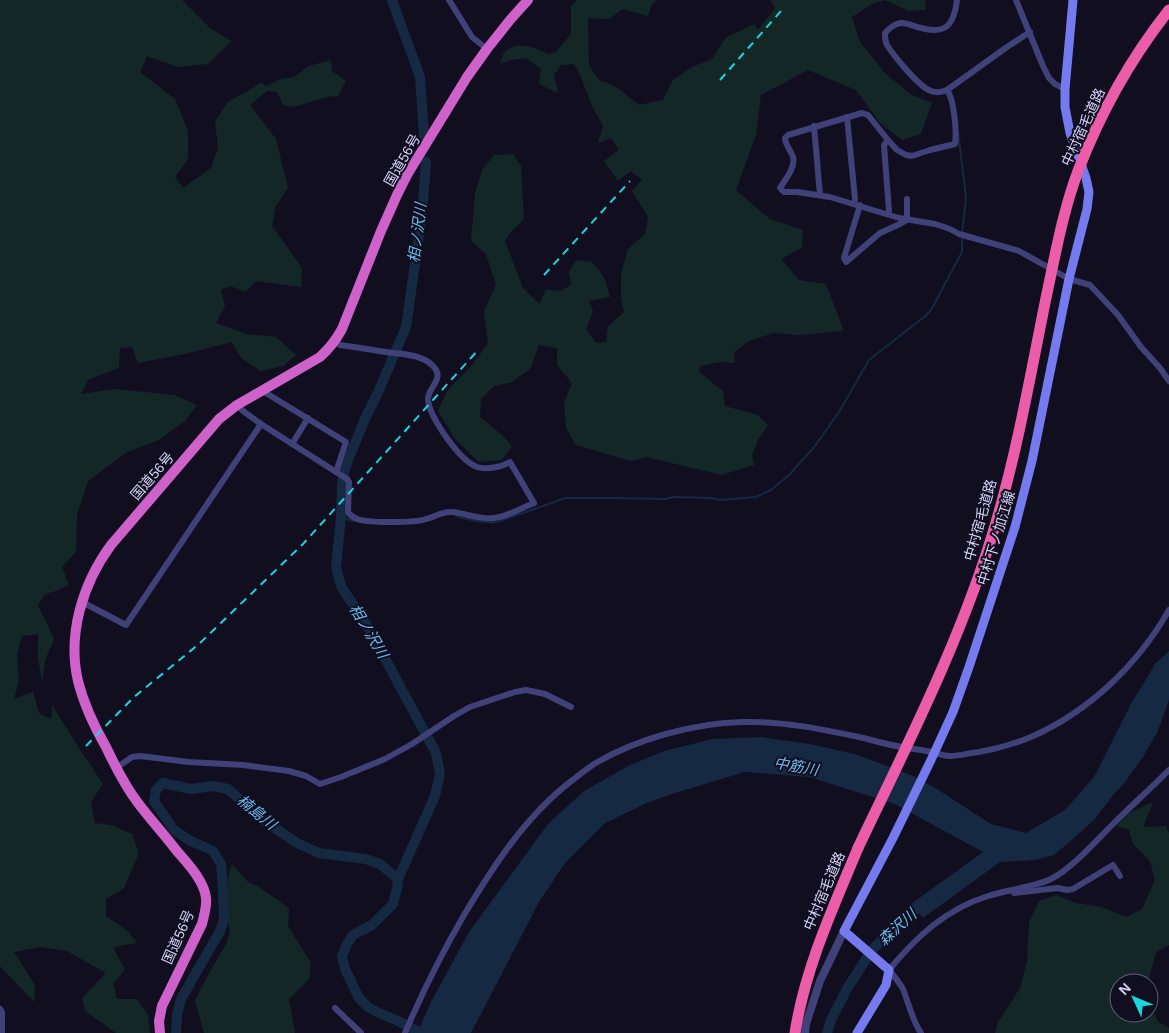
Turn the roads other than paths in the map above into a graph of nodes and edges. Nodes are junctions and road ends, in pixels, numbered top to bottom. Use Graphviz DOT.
graph roads {
  1 [pos="448,0"];
  2 [pos="528,0"];
  3 [pos="957,0"];
  4 [pos="1016,0"];
  5 [pos="1073,0"];
  6 [pos="1169,10"];
  7 [pos="1030,32"];
  8 [pos="487,49"];
  9 [pos="1065,89"];
  10 [pos="947,90"];
  11 [pos="847,118"];
  12 [pos="814,126"];
  13 [pos="888,140"];
  14 [pos="820,195"];
  15 [pos="907,199"];
  16 [pos="857,205"];
  17 [pos="888,214"];
  18 [pos="907,220"];
  19 [pos="1069,279"];
  20 [pos="336,341"];
  21 [pos="1169,381"];
  22 [pos="265,389"];
  23 [pos="237,405"];
  24 [pos="308,418"];
  25 [pos="261,424"];
  26 [pos="292,444"];
  27 [pos="337,473"];
  28 [pos="82,602"];
  29 [pos="1169,610"];
  30 [pos="571,707"];
  31 [pos="933,756"];
  32 [pos="116,768"];
  33 [pos="1169,770"];
  34 [pos="1120,876"];
  35 [pos="1011,890"];
  36 [pos="844,931"];
  37 [pos="886,968"];
  38 [pos="335,1008"];
  39 [pos="0,1009"];
  40 [pos="2,1033"];
  41 [pos="160,1033"];
  42 [pos="360,1033"];
  43 [pos="404,1033"];
  44 [pos="795,1033"];
  45 [pos="805,1033"];
  46 [pos="857,1033"];
  47 [pos="921,1033"];
  1 -- 8 [label="street"];
  2 -- 8 [label="highway, 国道56号"];
  3 -- 10 [label="street"];
  4 -- 7 [label="street"];
  5 -- 9 [label="main road, 中村下ノ加江線"];
  6 -- 44 [label="highway, 中村宿毛道路, bridge"];
  7 -- 9 [label="street"];
  7 -- 10 [label="street"];
  8 -- 20 [label="highway, 国道56号"];
  9 -- 19 [label="main road, 中村下ノ加江線"];
  10 -- 13 [label="street"];
  11 -- 12 [label="street"];
  11 -- 13 [label="street"];
  11 -- 16 [label="street"];
  12 -- 14 [label="street"];
  12 -- 14 [label="street"];
  13 -- 17 [label="street"];
  14 -- 16 [label="street"];
  15 -- 18 [label="street"];
  16 -- 17 [label="street"];
  16 -- 18 [label="street"];
  17 -- 18 [label="street"];
  18 -- 19 [label="street"];
  19 -- 21 [label="street"];
  19 -- 31 [label="main road, 中村下ノ加江線"];
  20 -- 22 [label="highway, 国道56号"];
  20 -- 27 [label="street"];
  22 -- 23 [label="highway, 国道56号"];
  22 -- 24 [label="street"];
  23 -- 25 [label="street"];
  23 -- 28 [label="highway, 国道56号"];
  24 -- 26 [label="street"];
  24 -- 27 [label="street"];
  25 -- 26 [label="street"];
  25 -- 28 [label="street"];
  26 -- 27 [label="street"];
  28 -- 32 [label="highway, 国道56号"];
  29 -- 31 [label="street"];
  30 -- 32 [label="street"];
  31 -- 36 [label="main road, 中村下ノ加江線"];
  31 -- 43 [label="street"];
  32 -- 41 [label="highway, 国道56号"];
  33 -- 35 [label="street"];
  34 -- 35 [label="street"];
  35 -- 37 [label="street"];
  36 -- 37 [label="main road"];
  36 -- 45 [label="street"];
  37 -- 46 [label="main road"];
  37 -- 47 [label="street"];
  38 -- 42 [label="street"];
  39 -- 40 [label="street"];
}
